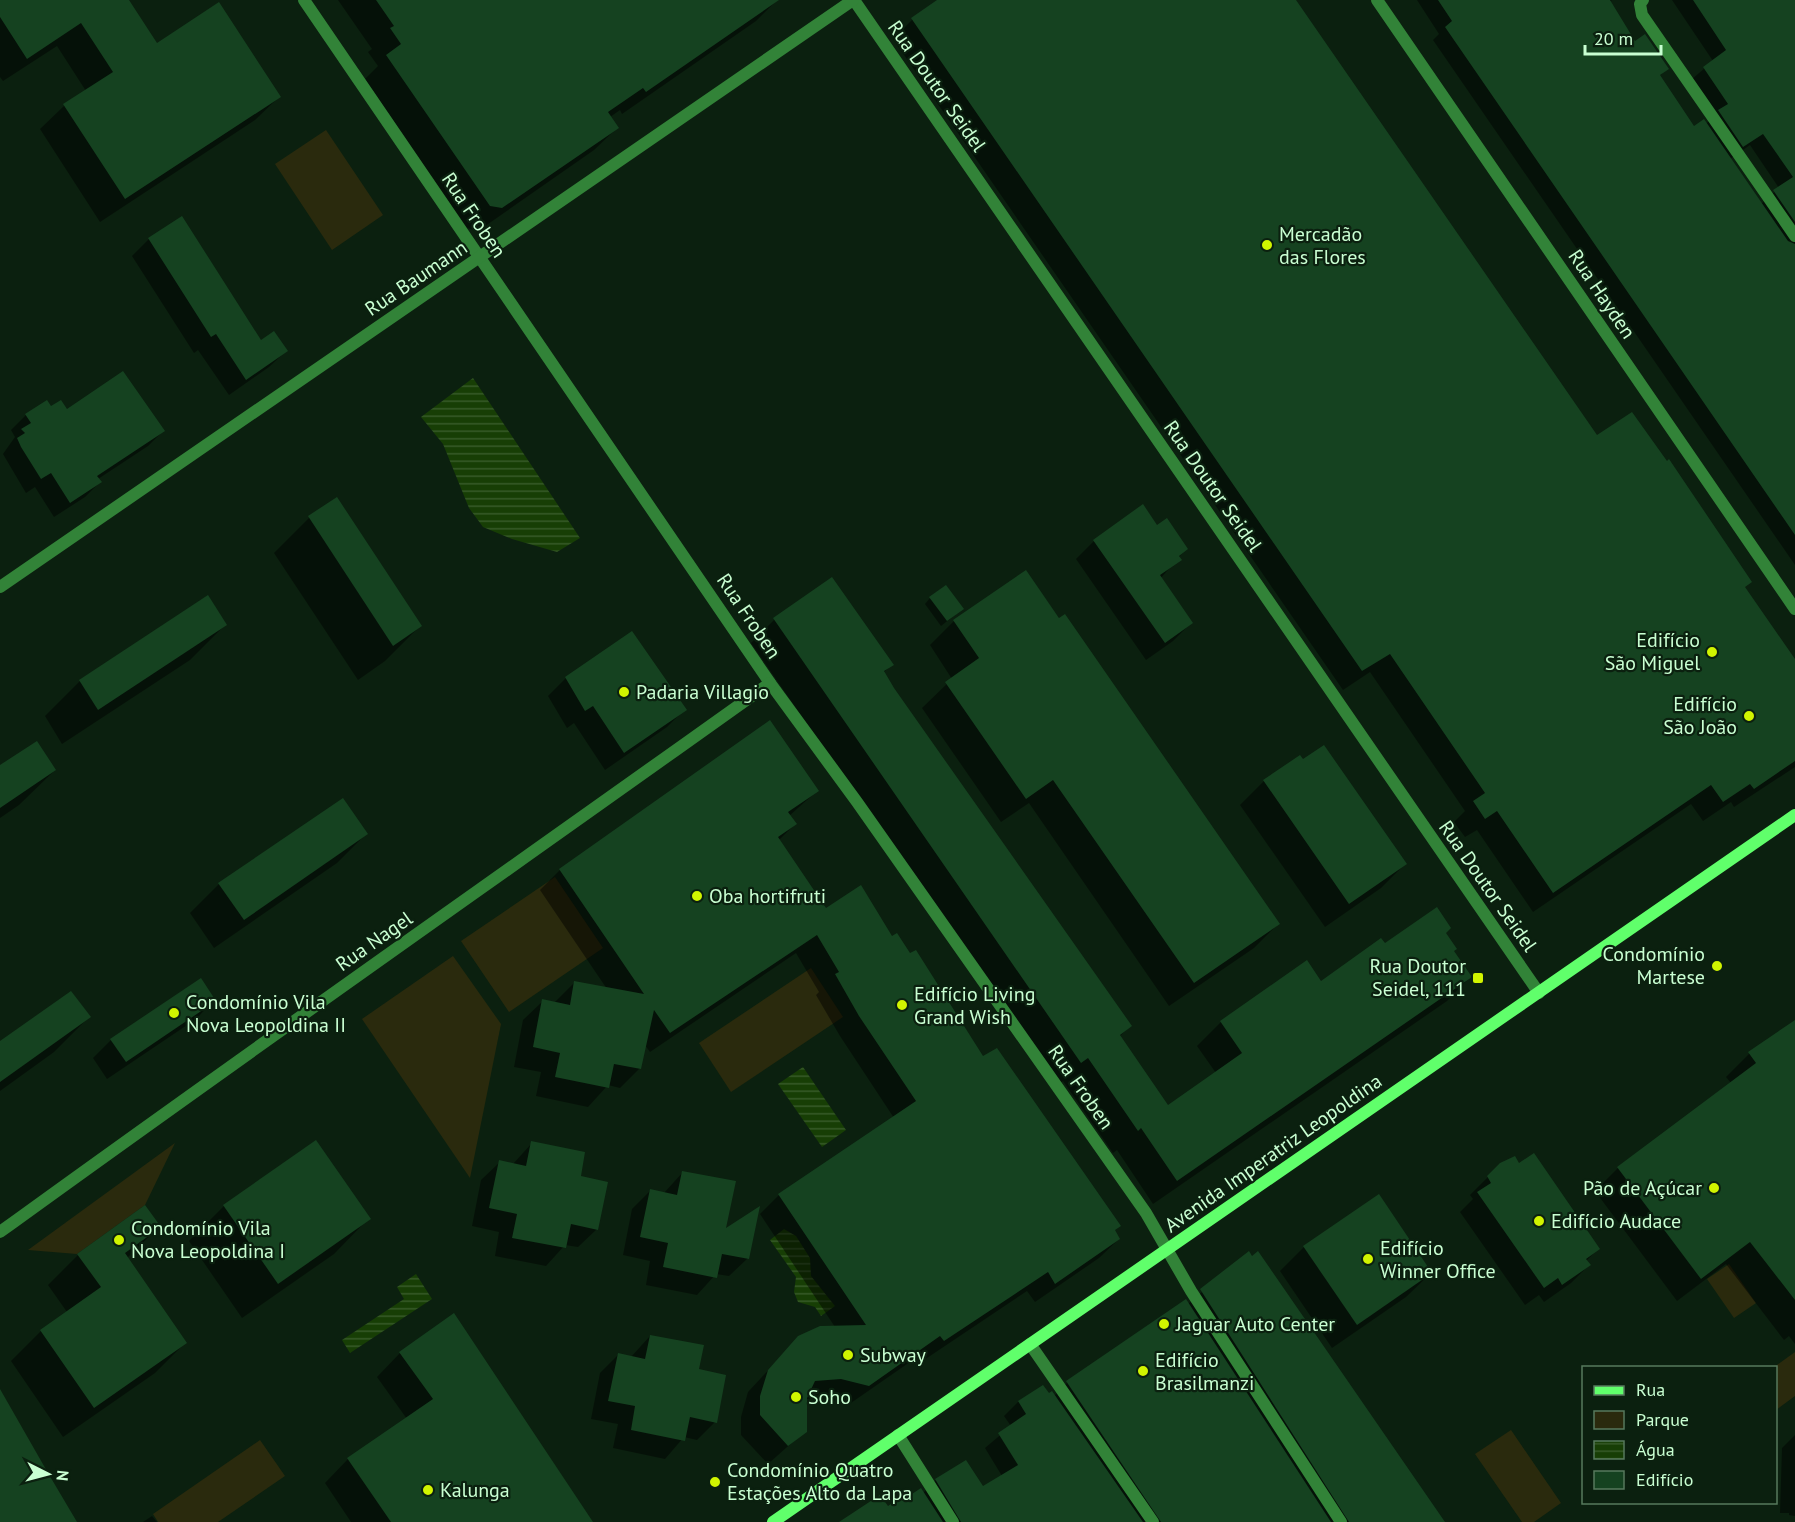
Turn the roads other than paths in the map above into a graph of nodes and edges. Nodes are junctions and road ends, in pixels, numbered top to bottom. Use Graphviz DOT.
graph roads {
  1 [pos="304,0"];
  2 [pos="854,0"];
  3 [pos="1377,0"];
  4 [pos="1643,0"];
  5 [pos="1795,236"];
  6 [pos="480,258"];
  7 [pos="0,587"];
  8 [pos="1795,609"];
  9 [pos="770,683"];
  10 [pos="1795,815"];
  11 [pos="1539,993"];
  12 [pos="0,1232"];
  13 [pos="1166,1251"];
  14 [pos="1030,1344"];
  15 [pos="898,1435"];
  16 [pos="773,1522"];
  17 [pos="953,1522"];
  18 [pos="1153,1522"];
  19 [pos="1341,1522"];
  1 -- 6 [label="street, Rua Froben"];
  2 -- 6 [label="street, Rua Baumann"];
  2 -- 11 [label="street, Rua Doutor Seidel"];
  3 -- 8 [label="street, Rua Hayden"];
  4 -- 5 [label="street"];
  6 -- 7 [label="street, Rua Baumann"];
  6 -- 9 [label="street, Rua Froben"];
  9 -- 12 [label="street, Rua Nagel"];
  9 -- 13 [label="street, Rua Froben"];
  10 -- 11 [label="main road, Avenida Imperatriz Leopoldina"];
  11 -- 13 [label="main road, Avenida Imperatriz Leopoldina"];
  13 -- 14 [label="main road, Avenida Imperatriz Leopoldina"];
  13 -- 19 [label="street, Rua Froben"];
  14 -- 15 [label="main road, Avenida Imperatriz Leopoldina"];
  14 -- 18 [label="street"];
  15 -- 16 [label="main road, Avenida Imperatriz Leopoldina"];
  15 -- 17 [label="street"];
}
